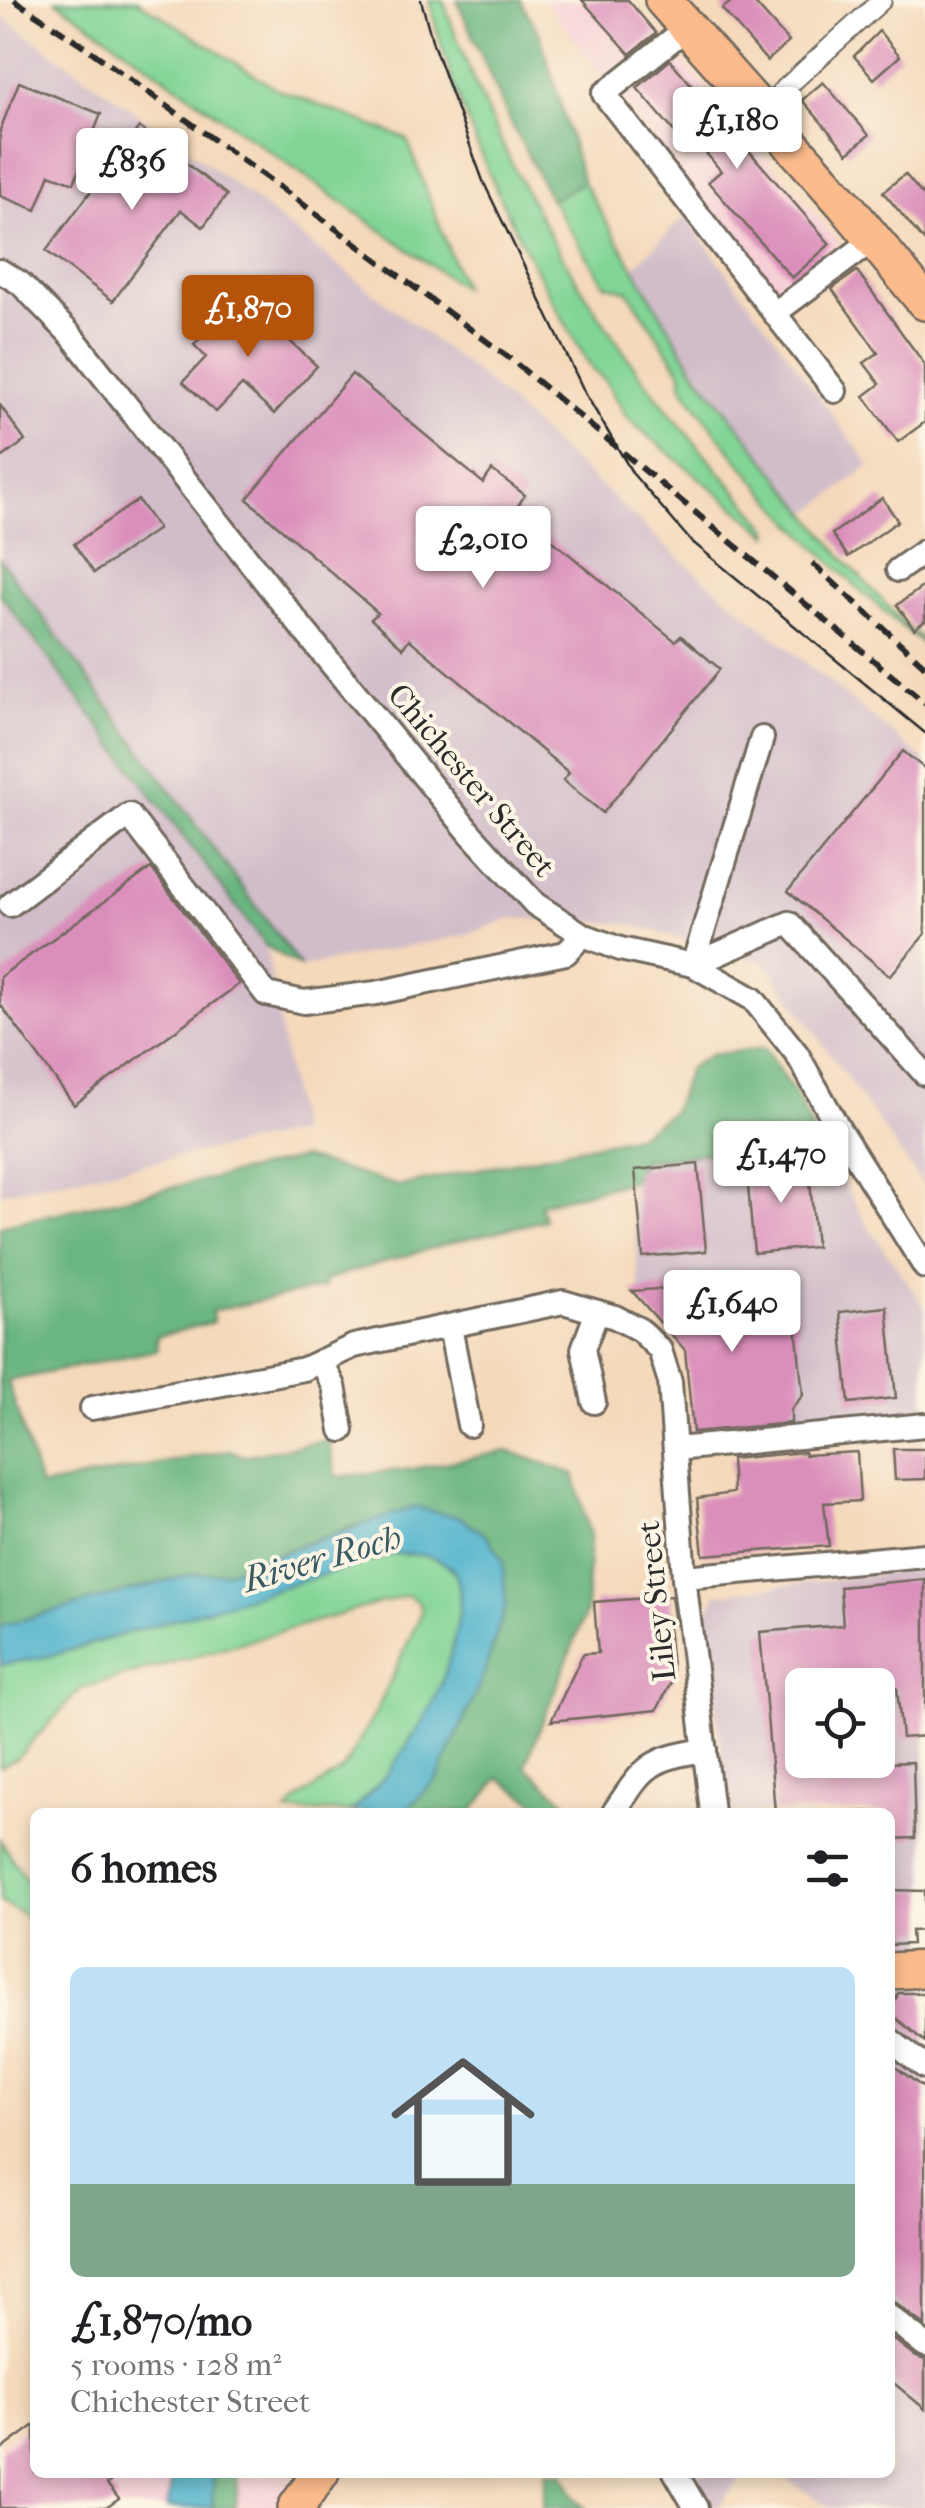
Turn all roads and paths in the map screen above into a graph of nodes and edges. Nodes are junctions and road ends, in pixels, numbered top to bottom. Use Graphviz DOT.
graph roads {
  1 [pos="663,0"];
  2 [pos="882,0"];
  3 [pos="688,27"];
  4 [pos="780,94"];
  5 [pos="874,239"];
  6 [pos="0,271"];
  7 [pos="925,302"];
  8 [pos="775,313"];
  9 [pos="835,391"];
  10 [pos="925,551"];
  11 [pos="898,570"];
  12 [pos="762,738"];
  13 [pos="10,904"];
  14 [pos="582,935"];
  15 [pos="693,965"];
  16 [pos="925,1074"];
  17 [pos="925,1267"];
  18 [pos="597,1312"];
  19 [pos="450,1327"];
  20 [pos="322,1362"];
  21 [pos="594,1402"];
  22 [pos="92,1408"];
  23 [pos="468,1425"];
  24 [pos="925,1425"];
  25 [pos="342,1430"];
  26 [pos="676,1448"];
  27 [pos="925,1556"];
  28 [pos="684,1577"];
  29 [pos="706,1750"];
  30 [pos="617,1808"];
  31 [pos="712,1808"];
  32 [pos="925,1969"];
  33 [pos="895,1971"];
  34 [pos="895,2044"];
  35 [pos="925,2066"];
  36 [pos="895,2321"];
  37 [pos="925,2345"];
  38 [pos="317,2478"];
  39 [pos="338,2478"];
  40 [pos="678,2478"];
  41 [pos="296,2508"];
  42 [pos="320,2508"];
  43 [pos="696,2508"];
  1 -- 3 [label="main road"];
  2 -- 4 [label="street"];
  3 -- 5 [label="main road"];
  3 -- 8 [label="street"];
  5 -- 7 [label="main road"];
  5 -- 8 [label="street"];
  6 -- 14 [label="street, Chichester Street"];
  8 -- 9 [label="street"];
  10 -- 11 [label="street"];
  12 -- 15 [label="street"];
  13 -- 14 [label="street"];
  14 -- 15 [label="street, Chichester Street"];
  15 -- 16 [label="street"];
  15 -- 17 [label="street, Chichester Street"];
  18 -- 19 [label="street"];
  18 -- 21 [label="street"];
  18 -- 26 [label="street, Liley Street"];
  19 -- 20 [label="street"];
  19 -- 23 [label="street"];
  20 -- 22 [label="street"];
  20 -- 25 [label="street"];
  24 -- 26 [label="street"];
  26 -- 28 [label="street, Liley Street"];
  27 -- 28 [label="street"];
  28 -- 29 [label="street, Liley Street"];
  29 -- 30 [label="street"];
  29 -- 31 [label="street, Liley Street"];
  32 -- 33 [label="main road"];
  34 -- 35 [label="street"];
  36 -- 37 [label="street"];
  38 -- 41 [label="main road"];
  39 -- 42 [label="main road"];
  40 -- 43 [label="street"];
}
